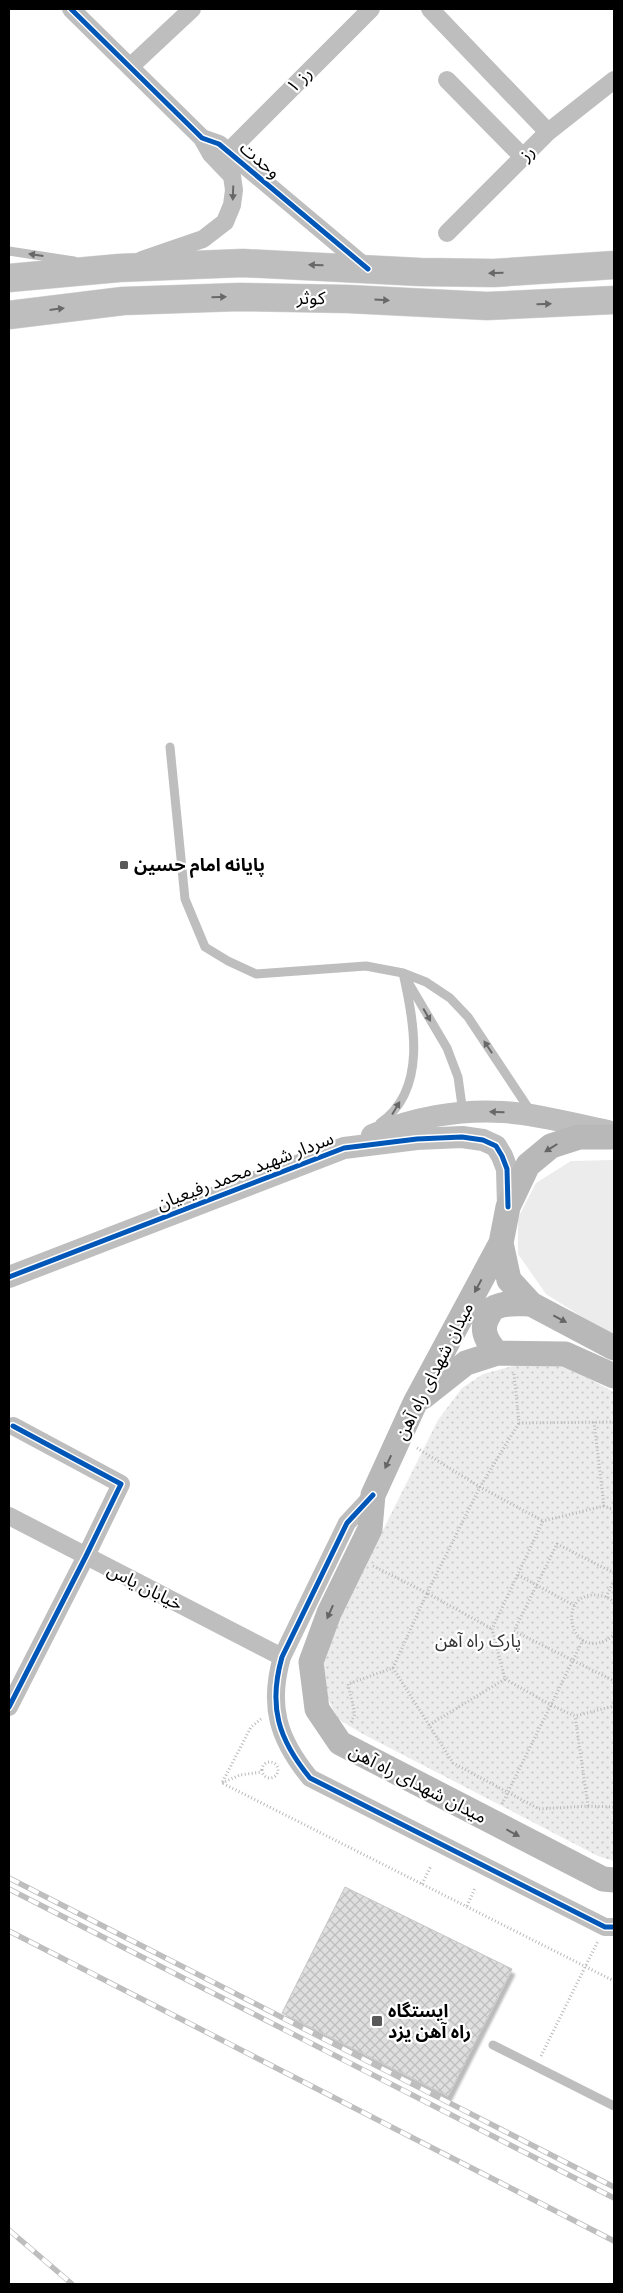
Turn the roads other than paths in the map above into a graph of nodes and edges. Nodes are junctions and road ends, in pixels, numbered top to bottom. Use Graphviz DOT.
graph roads {
  1 [pos="71,9"];
  2 [pos="192,9"];
  3 [pos="370,9"];
  4 [pos="430,9"];
  5 [pos="131,66"];
  6 [pos="447,80"];
  7 [pos="614,80"];
  8 [pos="548,132"];
  9 [pos="202,138"];
  10 [pos="228,152"];
  11 [pos="523,157"];
  12 [pos="447,232"];
  13 [pos="9,251"];
  14 [pos="614,265"];
  15 [pos="119,268"];
  16 [pos="368,268"];
  17 [pos="9,278"];
  18 [pos="614,300"];
  19 [pos="9,315"];
  20 [pos="170,747"];
  21 [pos="403,973"];
  22 [pos="463,1113"];
  23 [pos="534,1116"];
  24 [pos="614,1132"];
  25 [pos="614,1137"];
  26 [pos="344,1148"];
  27 [pos="508,1207"];
  28 [pos="501,1243"];
  29 [pos="9,1277"];
  30 [pos="531,1304"];
  31 [pos="614,1348"];
  32 [pos="505,1352"];
  33 [pos="614,1376"];
  34 [pos="415,1403"];
  35 [pos="13,1426"];
  36 [pos="372,1494"];
  37 [pos="9,1516"];
  38 [pos="86,1556"];
  39 [pos="282,1657"];
  40 [pos="9,1707"];
  41 [pos="614,1880"];
  42 [pos="610,1927"];
  43 [pos="493,2045"];
  44 [pos="614,2106"];
  1 -- 5 [label="street, وحدت"];
  2 -- 5 [label="street"];
  3 -- 10 [label="street, رز ۱"];
  4 -- 8 [label="street"];
  5 -- 9 [label="street, وحدت"];
  6 -- 11 [label="street"];
  7 -- 8 [label="street, رز"];
  8 -- 11 [label="street, رز"];
  9 -- 10 [label="street, وحدت"];
  9 -- 15 [label="street, one-way"];
  10 -- 16 [label="street, وحدت"];
  11 -- 12 [label="street, رز"];
  15 -- 13 [label="lane, one-way"];
  14 -- 16 [label="main road, کوثر, one-way"];
  16 -- 15 [label="main road, کوثر, one-way"];
  15 -- 17 [label="main road, کوثر"];
  19 -- 18 [label="main road, کوثر, one-way"];
  20 -- 21 [label="lane"];
  21 -- 22 [label="lane, one-way"];
  23 -- 21 [label="lane, one-way"];
  26 -- 21 [label="lane, one-way"];
  23 -- 22 [label="street, one-way"];
  22 -- 26 [label="street"];
  23 -- 24 [label="street"];
  25 -- 27 [label="main road, one-way"];
  26 -- 27 [label="street, سردار شهید محمد رفیعیان"];
  26 -- 29 [label="street, سردار شهید محمد رفیعیان"];
  27 -- 28 [label="main road"];
  28 -- 30 [label="main road"];
  28 -- 34 [label="main road, میدان شهدای راه آهن, one-way"];
  30 -- 31 [label="main road, one-way"];
  30 -- 32 [label="main road"];
  32 -- 33 [label="main road"];
  32 -- 34 [label="main road"];
  34 -- 36 [label="main road, میدان شهدای راه آهن, one-way"];
  35 -- 38 [label="street"];
  36 -- 39 [label="street"];
  36 -- 41 [label="main road, میدان شهدای راه آهن, one-way"];
  37 -- 38 [label="street, خیابان یاس"];
  38 -- 39 [label="street, خیابان یاس"];
  38 -- 40 [label="street"];
  39 -- 42 [label="street"];
  43 -- 44 [label="lane"];
}
